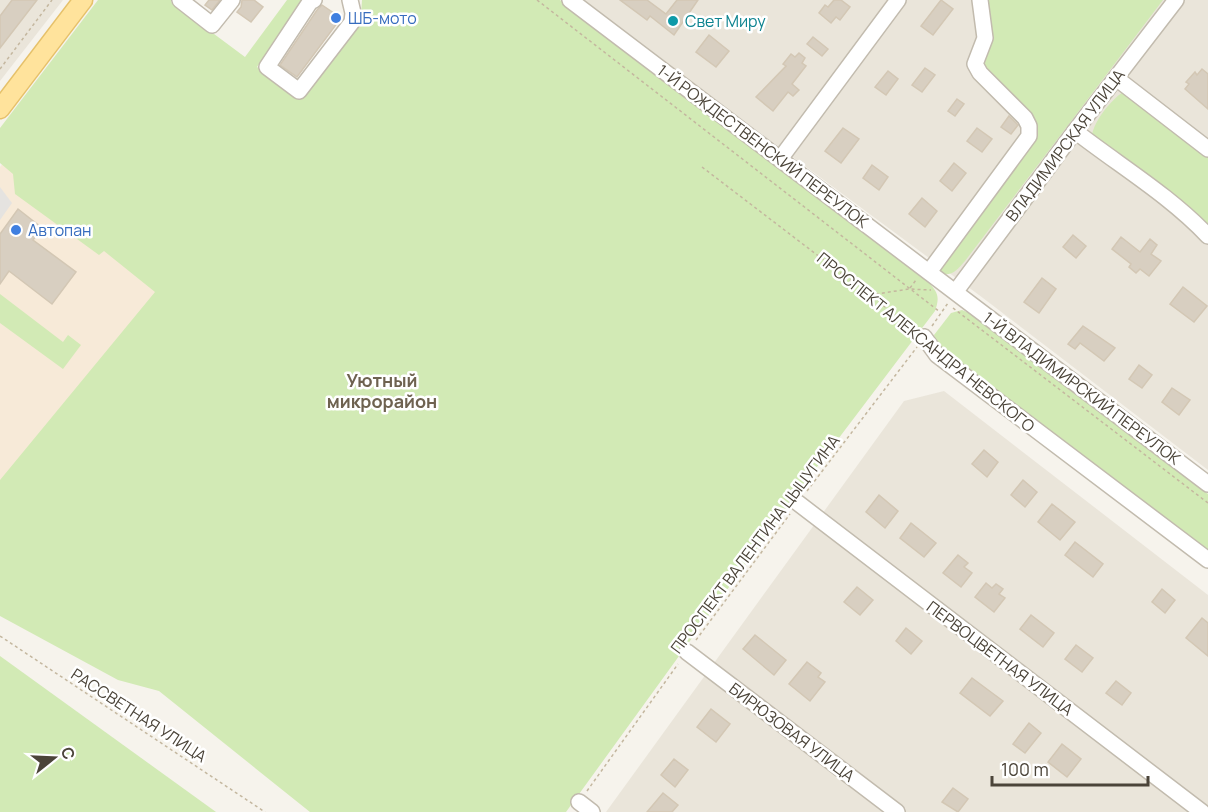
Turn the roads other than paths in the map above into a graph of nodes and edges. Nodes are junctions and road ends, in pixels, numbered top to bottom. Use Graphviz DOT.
graph roads {
  1 [pos="83,0"];
  2 [pos="180,0"];
  3 [pos="232,0"];
  4 [pos="314,0"];
  5 [pos="350,0"];
  6 [pos="570,0"];
  7 [pos="980,0"];
  8 [pos="1176,0"];
  9 [pos="895,1"];
  10 [pos="1116,78"];
  11 [pos="0,109"];
  12 [pos="1075,131"];
  13 [pos="1208,149"];
  14 [pos="780,159"];
  15 [pos="1208,236"];
  16 [pos="929,272"];
  17 [pos="952,297"];
  18 [pos="924,337"];
  19 [pos="1208,484"];
  20 [pos="798,503"];
  21 [pos="1208,560"];
  22 [pos="687,652"];
  23 [pos="579,802"];
  24 [pos="592,812"];
  25 [pos="897,812"];
  26 [pos="1202,812"];
  1 -- 11 [label="main road"];
  2 -- 3 [label="street"];
  4 -- 5 [label="street"];
  6 -- 14 [label="street, 1-Й РОЖДЕСТВЕНСКИЙ ПЕРЕУЛОК"];
  7 -- 16 [label="street"];
  8 -- 10 [label="street, ВЛАДИМИРСКАЯ УЛИЦА"];
  9 -- 14 [label="street"];
  10 -- 12 [label="street, ВЛАДИМИРСКАЯ УЛИЦА"];
  10 -- 13 [label="street"];
  12 -- 15 [label="street"];
  12 -- 17 [label="street, ВЛАДИМИРСКАЯ УЛИЦА"];
  14 -- 16 [label="street, 1-Й РОЖДЕСТВЕНСКИЙ ПЕРЕУЛОК"];
  16 -- 17 [label="street, 1-Й РОЖДЕСТВЕНСКИЙ ПЕРЕУЛОК"];
  17 -- 19 [label="street, 1-Й ВЛАДИМИРСКИЙ ПЕРЕУЛОК"];
  18 -- 21 [label="street, ПРОСПЕКТ АЛЕКСАНДРА НЕВСКОГО"];
  20 -- 26 [label="street, ПЕРВОЦВЕТНАЯ УЛИЦА"];
  22 -- 25 [label="street, БИРЮЗОВАЯ УЛИЦА"];
  23 -- 24 [label="street"];
}
